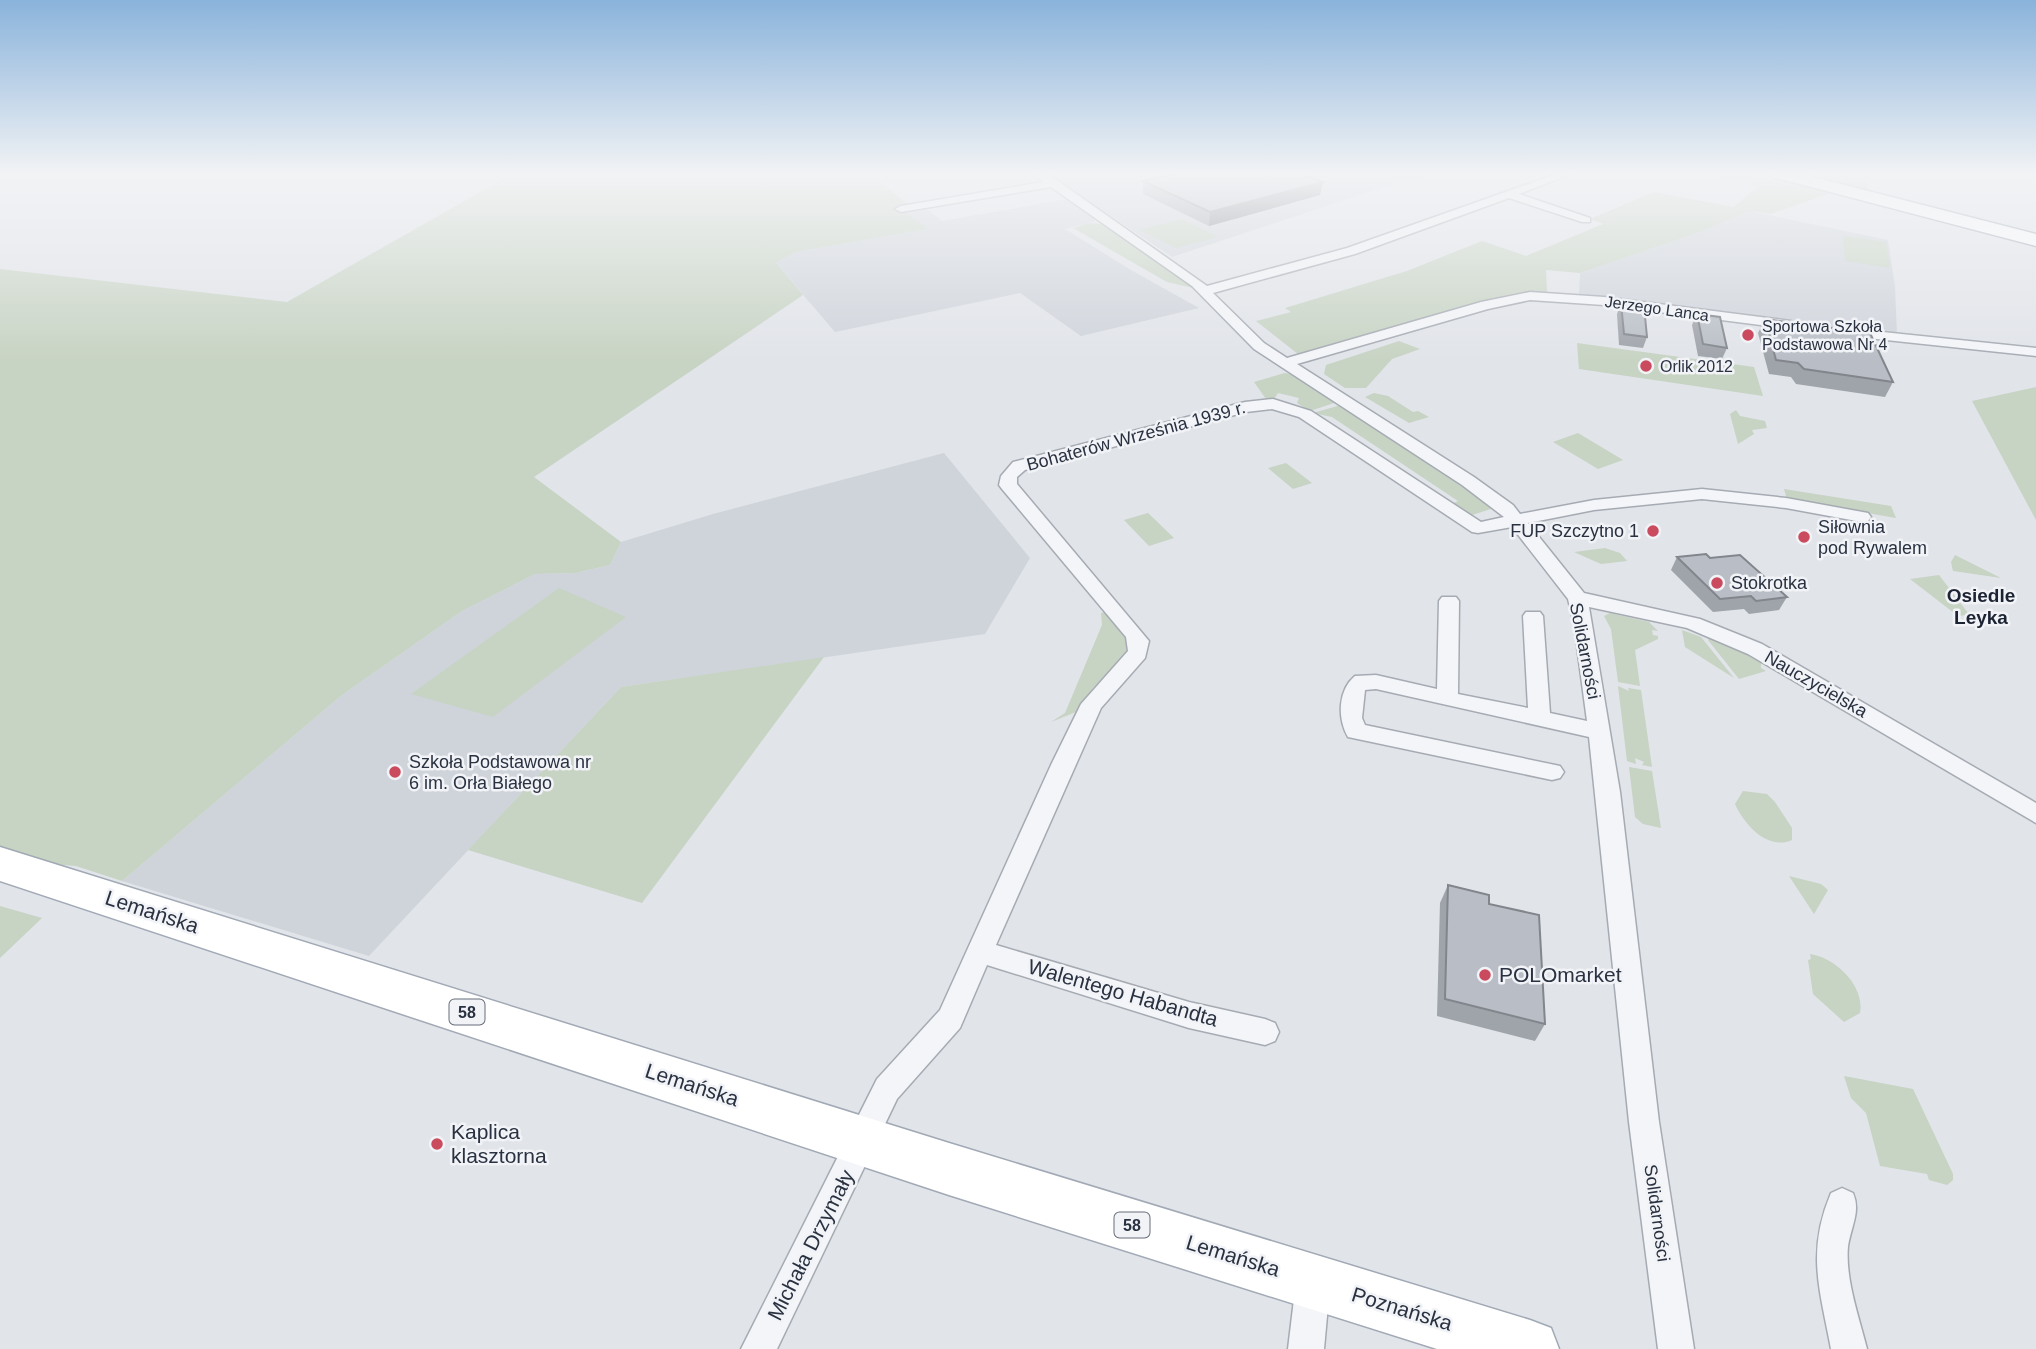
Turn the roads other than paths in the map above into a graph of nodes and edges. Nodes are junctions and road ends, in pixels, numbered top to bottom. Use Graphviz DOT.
graph roads {
  1 [pos="1130,236"];
  2 [pos="1392,236"];
  3 [pos="1205,291"];
  4 [pos="1804,327"];
  5 [pos="1831,331"];
  6 [pos="2036,352"];
  7 [pos="1286,363"];
  8 [pos="1862,517"];
  9 [pos="1518,521"];
  10 [pos="1577,598"];
  11 [pos="1449,601"];
  12 [pos="1533,616"];
  13 [pos="1447,699"];
  14 [pos="1539,718"];
  15 [pos="1599,731"];
  16 [pos="1552,772"];
  17 [pos="2036,814"];
  18 [pos="0,864"];
  19 [pos="981,952"];
  20 [pos="1265,1032"];
  21 [pos="861,1140"];
  22 [pos="1842,1204"];
  23 [pos="1314,1281"];
  24 [pos="759,1349"];
  25 [pos="1306,1349"];
  26 [pos="1530,1349"];
  27 [pos="1676,1349"];
  28 [pos="1849,1349"];
  1 -- 3 [label="street, Solidarności"];
  2 -- 3 [label="street"];
  3 -- 7 [label="street, Solidarności"];
  4 -- 7 [label="street, Jerzego Lanca"];
  5 -- 6 [label="street"];
  7 -- 9 [label="street, Solidarności"];
  8 -- 9 [label="street"];
  9 -- 10 [label="street, Solidarności"];
  9 -- 19 [label="street, Bohaterów Września 1939 r."];
  10 -- 15 [label="street, Solidarności"];
  10 -- 17 [label="street, Nauczycielska"];
  11 -- 13 [label="street"];
  12 -- 14 [label="street"];
  13 -- 14 [label="street"];
  13 -- 16 [label="street"];
  14 -- 15 [label="street"];
  15 -- 27 [label="street, Solidarności"];
  18 -- 21 [label="main road, Lemańska / 58"];
  19 -- 20 [label="street, Walentego Habandta"];
  19 -- 21 [label="street, Bohaterów Września 1939 r."];
  21 -- 23 [label="main road, Lemańska / 58"];
  21 -- 24 [label="street, Michała Drzymały"];
  22 -- 28 [label="street"];
  23 -- 25 [label="street"];
  23 -- 26 [label="main road, Poznańska / 58"];
}
